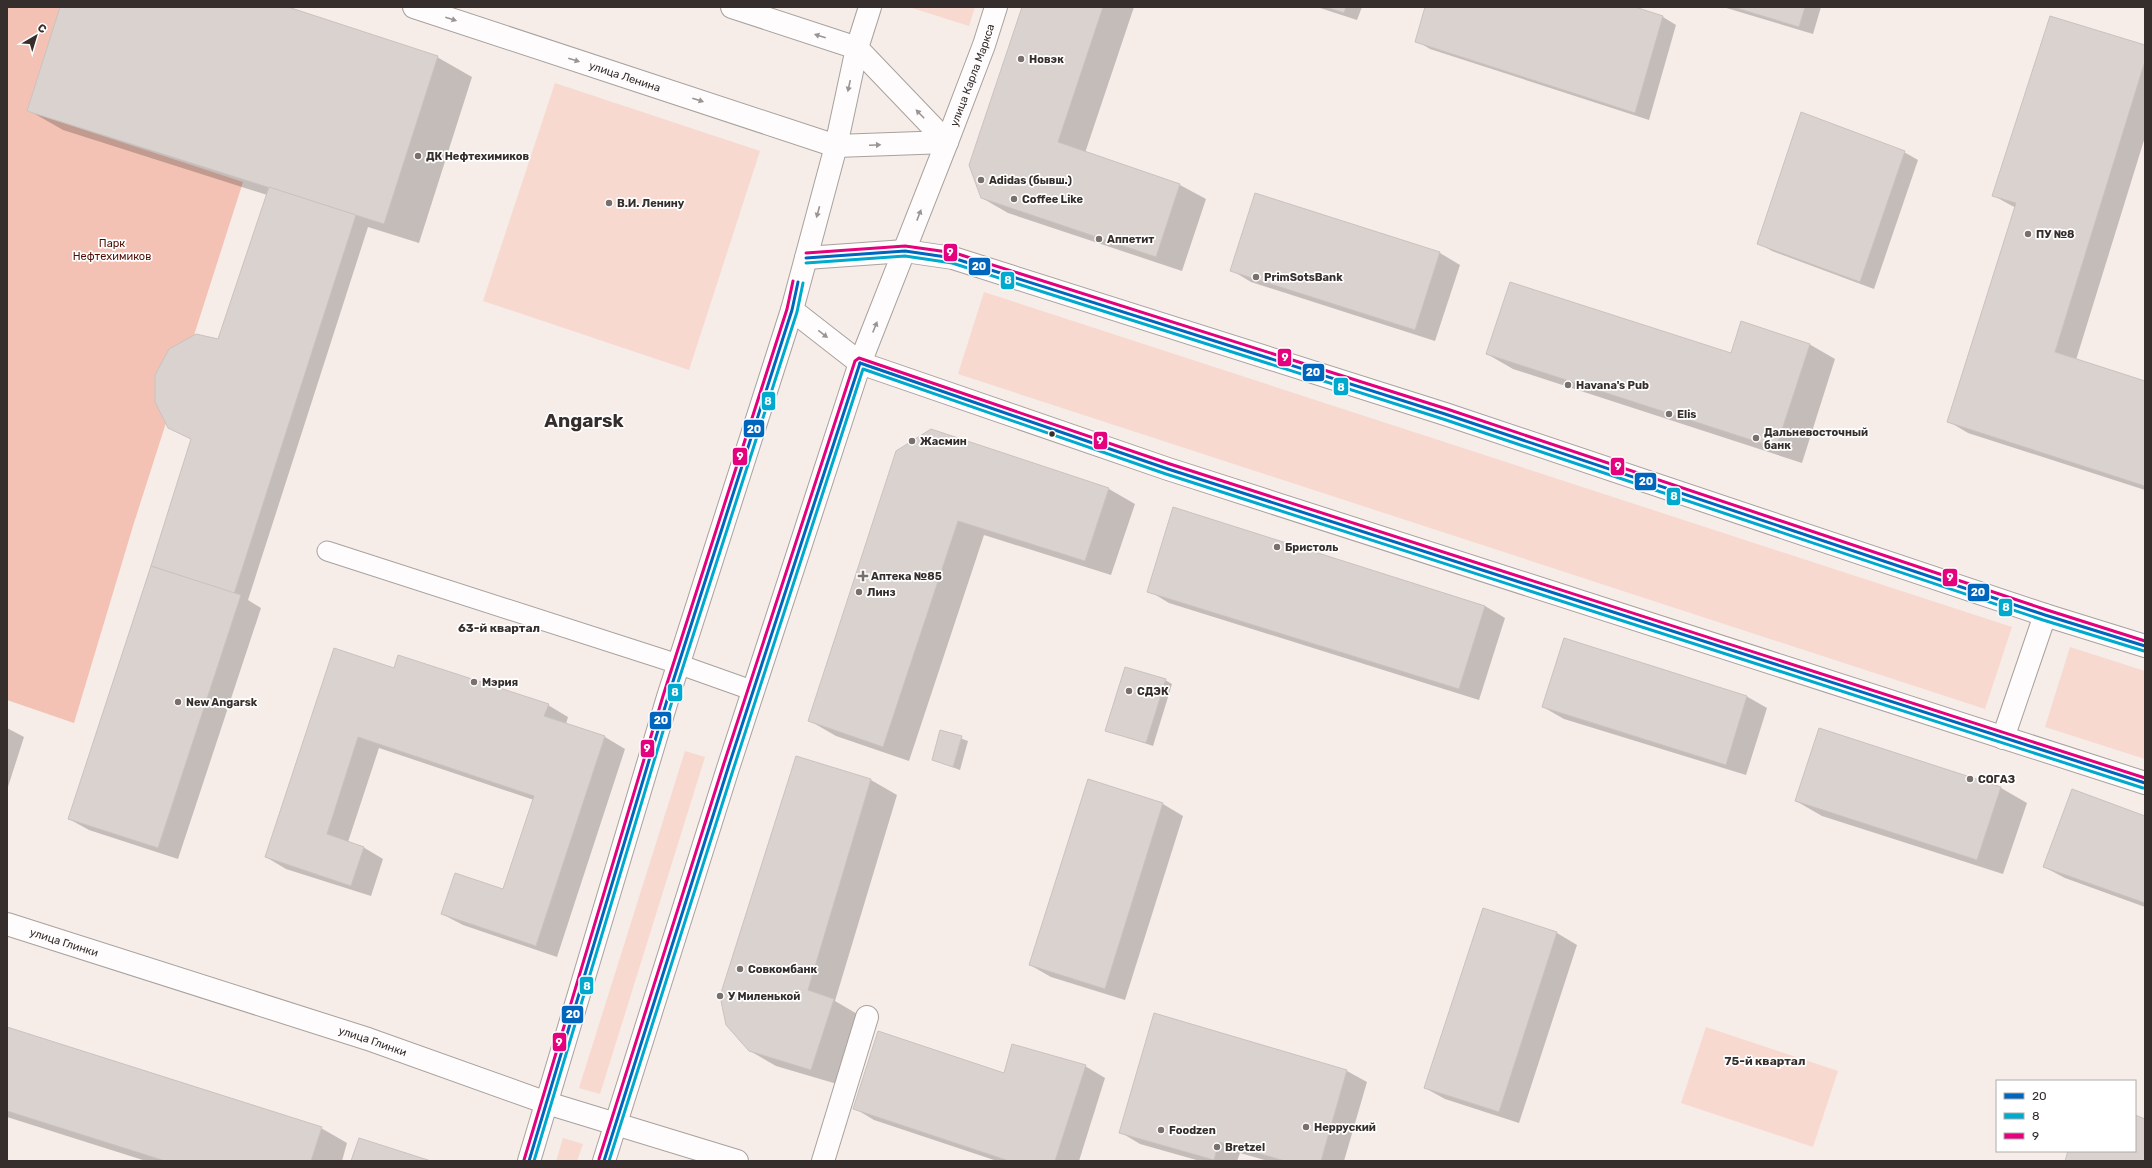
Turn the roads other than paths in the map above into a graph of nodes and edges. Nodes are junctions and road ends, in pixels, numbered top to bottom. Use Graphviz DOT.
graph roads {
  1 [pos="414,7"];
  2 [pos="732,7"];
  3 [pos="870,7"];
  4 [pos="996,7"];
  5 [pos="858,48"];
  6 [pos="947,142"];
  7 [pos="836,146"];
  8 [pos="905,252"];
  9 [pos="806,258"];
  10 [pos="792,310"];
  11 [pos="860,363"];
  12 [pos="327,551"];
  13 [pos="2045,614"];
  14 [pos="2145,646"];
  15 [pos="678,664"];
  16 [pos="754,691"];
  17 [pos="2003,738"];
  18 [pos="2145,783"];
  19 [pos="7,924"];
  20 [pos="867,1017"];
  21 [pos="547,1103"];
  22 [pos="616,1125"];
  23 [pos="529,1161"];
  24 [pos="604,1161"];
  25 [pos="737,1161"];
  26 [pos="823,1161"];
  1 -- 7 [label="street, улица Ленина, one-way"];
  5 -- 2 [label="street, one-way"];
  3 -- 5 [label="street"];
  4 -- 6 [label="street, улица Карла Маркса"];
  6 -- 5 [label="street, one-way"];
  5 -- 7 [label="street, one-way"];
  7 -- 6 [label="street, one-way"];
  8 -- 6 [label="street, улица Карла Маркса, one-way"];
  7 -- 9 [label="street, one-way"];
  8 -- 9 [label="street"];
  11 -- 8 [label="street, улица Карла Маркса, one-way"];
  8 -- 13 [label="street"];
  9 -- 10 [label="street"];
  10 -- 11 [label="street, one-way"];
  10 -- 15 [label="street"];
  11 -- 16 [label="street, улица Карла Маркса"];
  11 -- 17 [label="street"];
  12 -- 15 [label="lane"];
  13 -- 14 [label="street"];
  13 -- 17 [label="street"];
  15 -- 16 [label="lane"];
  15 -- 21 [label="street"];
  16 -- 22 [label="street, улица Карла Маркса"];
  17 -- 18 [label="street"];
  19 -- 21 [label="street, улица Глинки"];
  20 -- 26 [label="street"];
  21 -- 22 [label="street, улица Глинки"];
  21 -- 23 [label="street"];
  22 -- 24 [label="street, улица Карла Маркса"];
  22 -- 25 [label="street, улица Глинки"];
}
